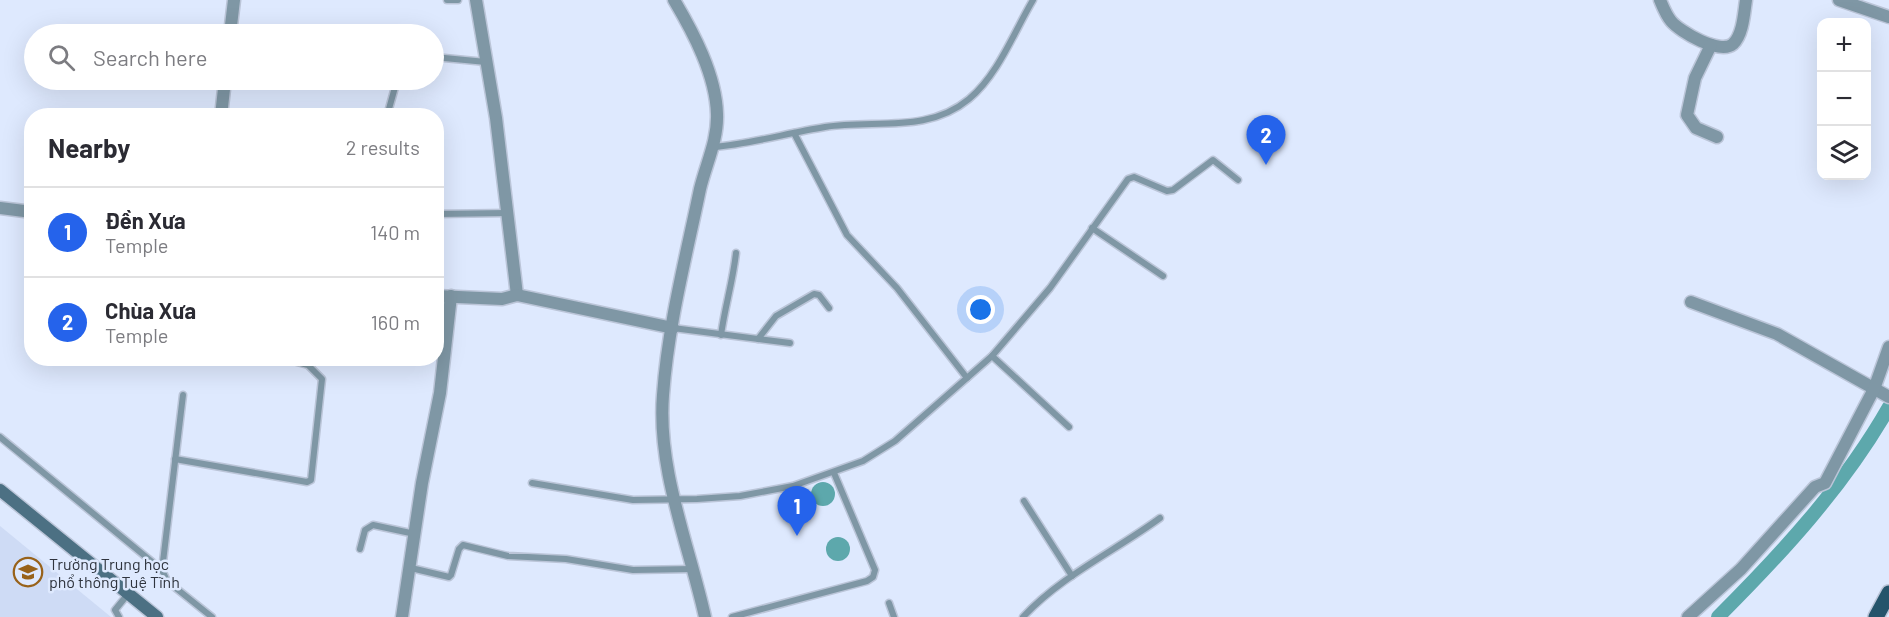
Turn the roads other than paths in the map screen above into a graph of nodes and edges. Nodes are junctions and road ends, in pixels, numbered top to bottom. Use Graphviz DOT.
graph roads {
  1 [pos="234,0"];
  2 [pos="447,0"];
  3 [pos="458,0"];
  4 [pos="476,0"];
  5 [pos="674,0"];
  6 [pos="1034,0"];
  7 [pos="1660,0"];
  8 [pos="1746,0"];
  9 [pos="1839,0"];
  10 [pos="1889,17"];
  11 [pos="231,24"];
  12 [pos="1711,45"];
  13 [pos="444,58"];
  14 [pos="486,62"];
  15 [pos="224,90"];
  16 [pos="394,90"];
  17 [pos="222,108"];
  18 [pos="389,108"];
  19 [pos="794,133"];
  20 [pos="1717,137"];
  21 [pos="712,147"];
  22 [pos="1238,180"];
  23 [pos="0,208"];
  24 [pos="24,211"];
  25 [pos="507,213"];
  26 [pos="444,214"];
  27 [pos="1092,228"];
  28 [pos="736,253"];
  29 [pos="1163,276"];
  30 [pos="517,295"];
  31 [pos="444,296"];
  32 [pos="451,296"];
  33 [pos="1691,302"];
  34 [pos="829,308"];
  35 [pos="673,328"];
  36 [pos="721,334"];
  37 [pos="758,339"];
  38 [pos="790,343"];
  39 [pos="1889,347"];
  40 [pos="992,356"];
  41 [pos="444,358"];
  42 [pos="309,366"];
  43 [pos="443,366"];
  44 [pos="967,378"];
  45 [pos="1874,389"];
  46 [pos="183,395"];
  47 [pos="1889,397"];
  48 [pos="1069,427"];
  49 [pos="0,436"];
  50 [pos="175,459"];
  51 [pos="834,473"];
  52 [pos="532,483"];
  53 [pos="0,490"];
  54 [pos="676,500"];
  55 [pos="1024,501"];
  56 [pos="1160,518"];
  57 [pos="416,534"];
  58 [pos="360,549"];
  59 [pos="411,568"];
  60 [pos="694,568"];
  61 [pos="162,570"];
  62 [pos="1072,576"];
  63 [pos="1889,593"];
  64 [pos="128,594"];
  65 [pos="889,603"];
  66 [pos="118,617"];
  67 [pos="157,617"];
  68 [pos="212,617"];
  69 [pos="402,617"];
  70 [pos="705,617"];
  71 [pos="732,617"];
  72 [pos="894,617"];
  73 [pos="1023,617"];
  74 [pos="1688,617"];
  75 [pos="1876,617"];
  1 -- 11 [label="street"];
  2 -- 3 [label="lane"];
  4 -- 14 [label="street"];
  5 -- 21 [label="street"];
  6 -- 19 [label="lane"];
  7 -- 12 [label="street"];
  8 -- 12 [label="street"];
  9 -- 10 [label="street"];
  12 -- 20 [label="street"];
  13 -- 14 [label="lane"];
  14 -- 25 [label="street"];
  15 -- 17 [label="street"];
  16 -- 18 [label="lane"];
  19 -- 21 [label="lane"];
  19 -- 44 [label="lane"];
  21 -- 35 [label="street"];
  22 -- 27 [label="lane"];
  23 -- 24 [label="street"];
  25 -- 26 [label="lane"];
  25 -- 30 [label="street"];
  27 -- 29 [label="lane"];
  27 -- 40 [label="lane"];
  28 -- 36 [label="lane"];
  30 -- 32 [label="street"];
  30 -- 35 [label="street"];
  31 -- 32 [label="street"];
  32 -- 41 [label="street"];
  33 -- 45 [label="street"];
  34 -- 37 [label="lane"];
  35 -- 36 [label="lane"];
  35 -- 54 [label="street"];
  36 -- 37 [label="lane"];
  37 -- 38 [label="lane"];
  39 -- 45 [label="street"];
  40 -- 44 [label="lane"];
  40 -- 48 [label="lane"];
  42 -- 50 [label="lane"];
  43 -- 57 [label="street"];
  44 -- 51 [label="lane"];
  45 -- 47 [label="street"];
  45 -- 74 [label="street"];
  46 -- 50 [label="lane"];
  49 -- 61 [label="lane"];
  50 -- 61 [label="lane"];
  51 -- 54 [label="lane"];
  51 -- 71 [label="lane"];
  52 -- 54 [label="lane"];
  53 -- 64 [label="street"];
  54 -- 60 [label="street"];
  55 -- 62 [label="lane"];
  56 -- 62 [label="lane"];
  57 -- 58 [label="lane"];
  57 -- 59 [label="street"];
  59 -- 60 [label="lane"];
  59 -- 69 [label="street"];
  60 -- 70 [label="street"];
  61 -- 68 [label="lane"];
  62 -- 73 [label="lane"];
  63 -- 75 [label="main road"];
  64 -- 66 [label="lane"];
  64 -- 67 [label="street"];
  65 -- 72 [label="lane"];
}
